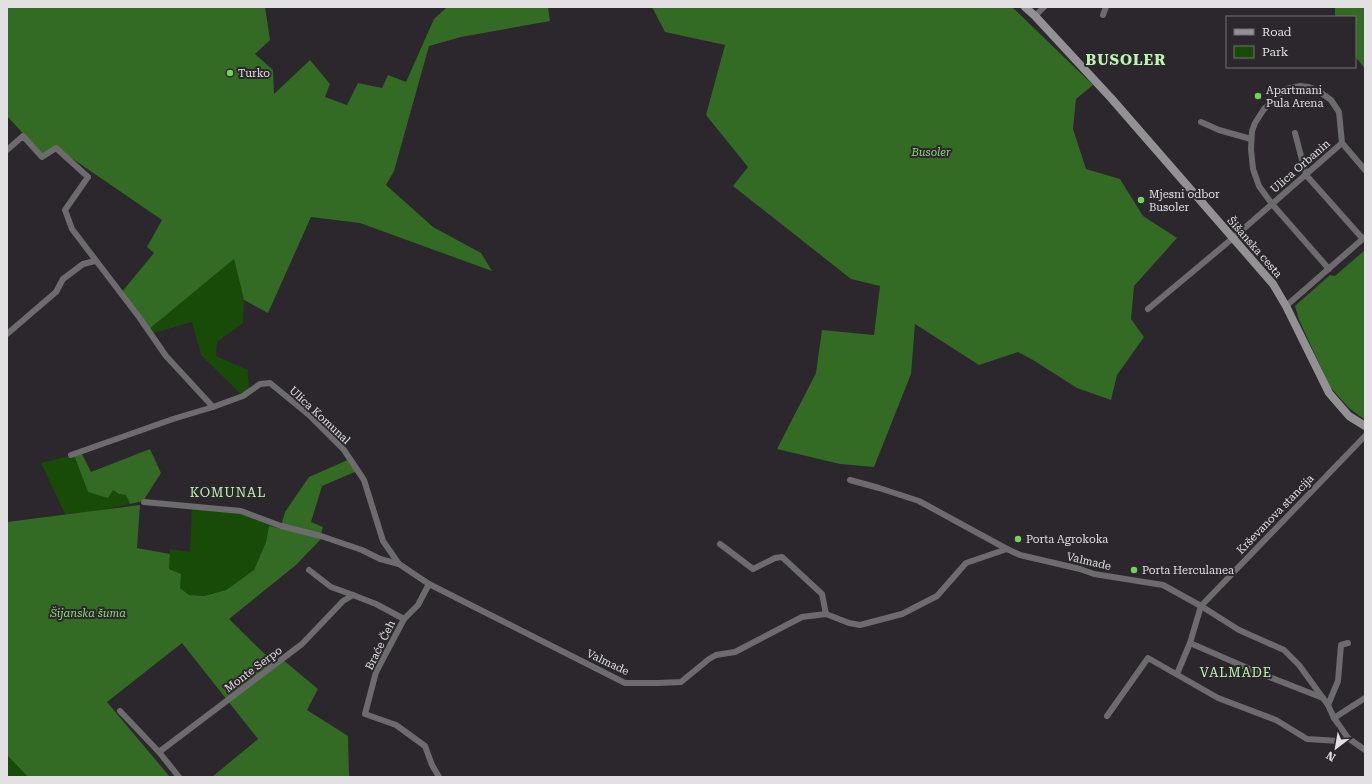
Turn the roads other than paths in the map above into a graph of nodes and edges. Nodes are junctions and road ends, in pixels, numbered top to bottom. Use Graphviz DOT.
graph roads {
  1 [pos="1025,7"];
  2 [pos="1044,7"];
  3 [pos="1106,7"];
  4 [pos="1103,15"];
  5 [pos="1035,16"];
  6 [pos="1201,122"];
  7 [pos="1295,133"];
  8 [pos="1251,140"];
  9 [pos="1342,144"];
  10 [pos="7,150"];
  11 [pos="1365,170"];
  12 [pos="1306,175"];
  13 [pos="1272,204"];
  14 [pos="1233,238"];
  15 [pos="1364,238"];
  16 [pos="95,261"];
  17 [pos="1329,269"];
  18 [pos="1286,306"];
  19 [pos="1148,308"];
  20 [pos="7,334"];
  21 [pos="213,407"];
  22 [pos="1365,426"];
  23 [pos="1365,436"];
  24 [pos="71,454"];
  25 [pos="850,480"];
  26 [pos="144,502"];
  27 [pos="720,544"];
  28 [pos="1007,549"];
  29 [pos="399,564"];
  30 [pos="309,570"];
  31 [pos="429,584"];
  32 [pos="353,595"];
  33 [pos="1201,606"];
  34 [pos="826,614"];
  35 [pos="404,619"];
  36 [pos="1348,643"];
  37 [pos="1190,644"];
  38 [pos="1177,674"];
  39 [pos="1323,698"];
  40 [pos="1365,698"];
  41 [pos="1328,705"];
  42 [pos="120,711"];
  43 [pos="1107,716"];
  44 [pos="1334,718"];
  45 [pos="1348,738"];
  46 [pos="1365,750"];
  47 [pos="159,752"];
  48 [pos="179,777"];
  49 [pos="439,777"];
  1 -- 5 [label="main road, Šišanska cesta"];
  2 -- 5 [label="street"];
  3 -- 4 [label="street"];
  5 -- 14 [label="main road, Šišanska cesta"];
  6 -- 8 [label="street"];
  7 -- 12 [label="street"];
  8 -- 9 [label="street, Ulica Orbanin"];
  8 -- 13 [label="street, Ulica Orbanin"];
  9 -- 11 [label="street, Ulica Orbanin"];
  9 -- 12 [label="street, Ulica Orbanin"];
  10 -- 16 [label="street"];
  12 -- 13 [label="street, Ulica Orbanin"];
  12 -- 15 [label="street"];
  13 -- 14 [label="street, Ulica Orbanin"];
  13 -- 17 [label="street, Ulica Orbanin"];
  14 -- 18 [label="main road, Šišanska cesta"];
  14 -- 19 [label="street, Ulica Orbanin"];
  15 -- 17 [label="street"];
  16 -- 20 [label="street"];
  16 -- 21 [label="street"];
  17 -- 18 [label="street"];
  18 -- 22 [label="main road, Šišanska cesta"];
  21 -- 24 [label="street, Ulica Komunal"];
  21 -- 29 [label="street, Ulica Komunal"];
  23 -- 33 [label="street, Krševanova stancija"];
  25 -- 28 [label="street, Valmade"];
  26 -- 29 [label="street, Ulica Komunal"];
  27 -- 34 [label="street"];
  28 -- 33 [label="street, Valmade"];
  28 -- 34 [label="street"];
  29 -- 31 [label="street, Ulica Komunal"];
  30 -- 32 [label="street"];
  31 -- 34 [label="street, Valmade"];
  31 -- 35 [label="street, Braće Čeh"];
  32 -- 35 [label="street"];
  32 -- 47 [label="street, Monte Serpo"];
  33 -- 37 [label="street"];
  33 -- 39 [label="street, Valmade"];
  35 -- 49 [label="street, Braće Čeh"];
  36 -- 41 [label="street"];
  37 -- 38 [label="street"];
  37 -- 39 [label="street"];
  38 -- 43 [label="street"];
  38 -- 45 [label="street"];
  39 -- 41 [label="street, Valmade"];
  40 -- 44 [label="street"];
  41 -- 44 [label="street, Valmade"];
  42 -- 47 [label="street"];
  44 -- 45 [label="street, Valmade"];
  45 -- 46 [label="street, Valmade"];
  47 -- 48 [label="street"];
}
